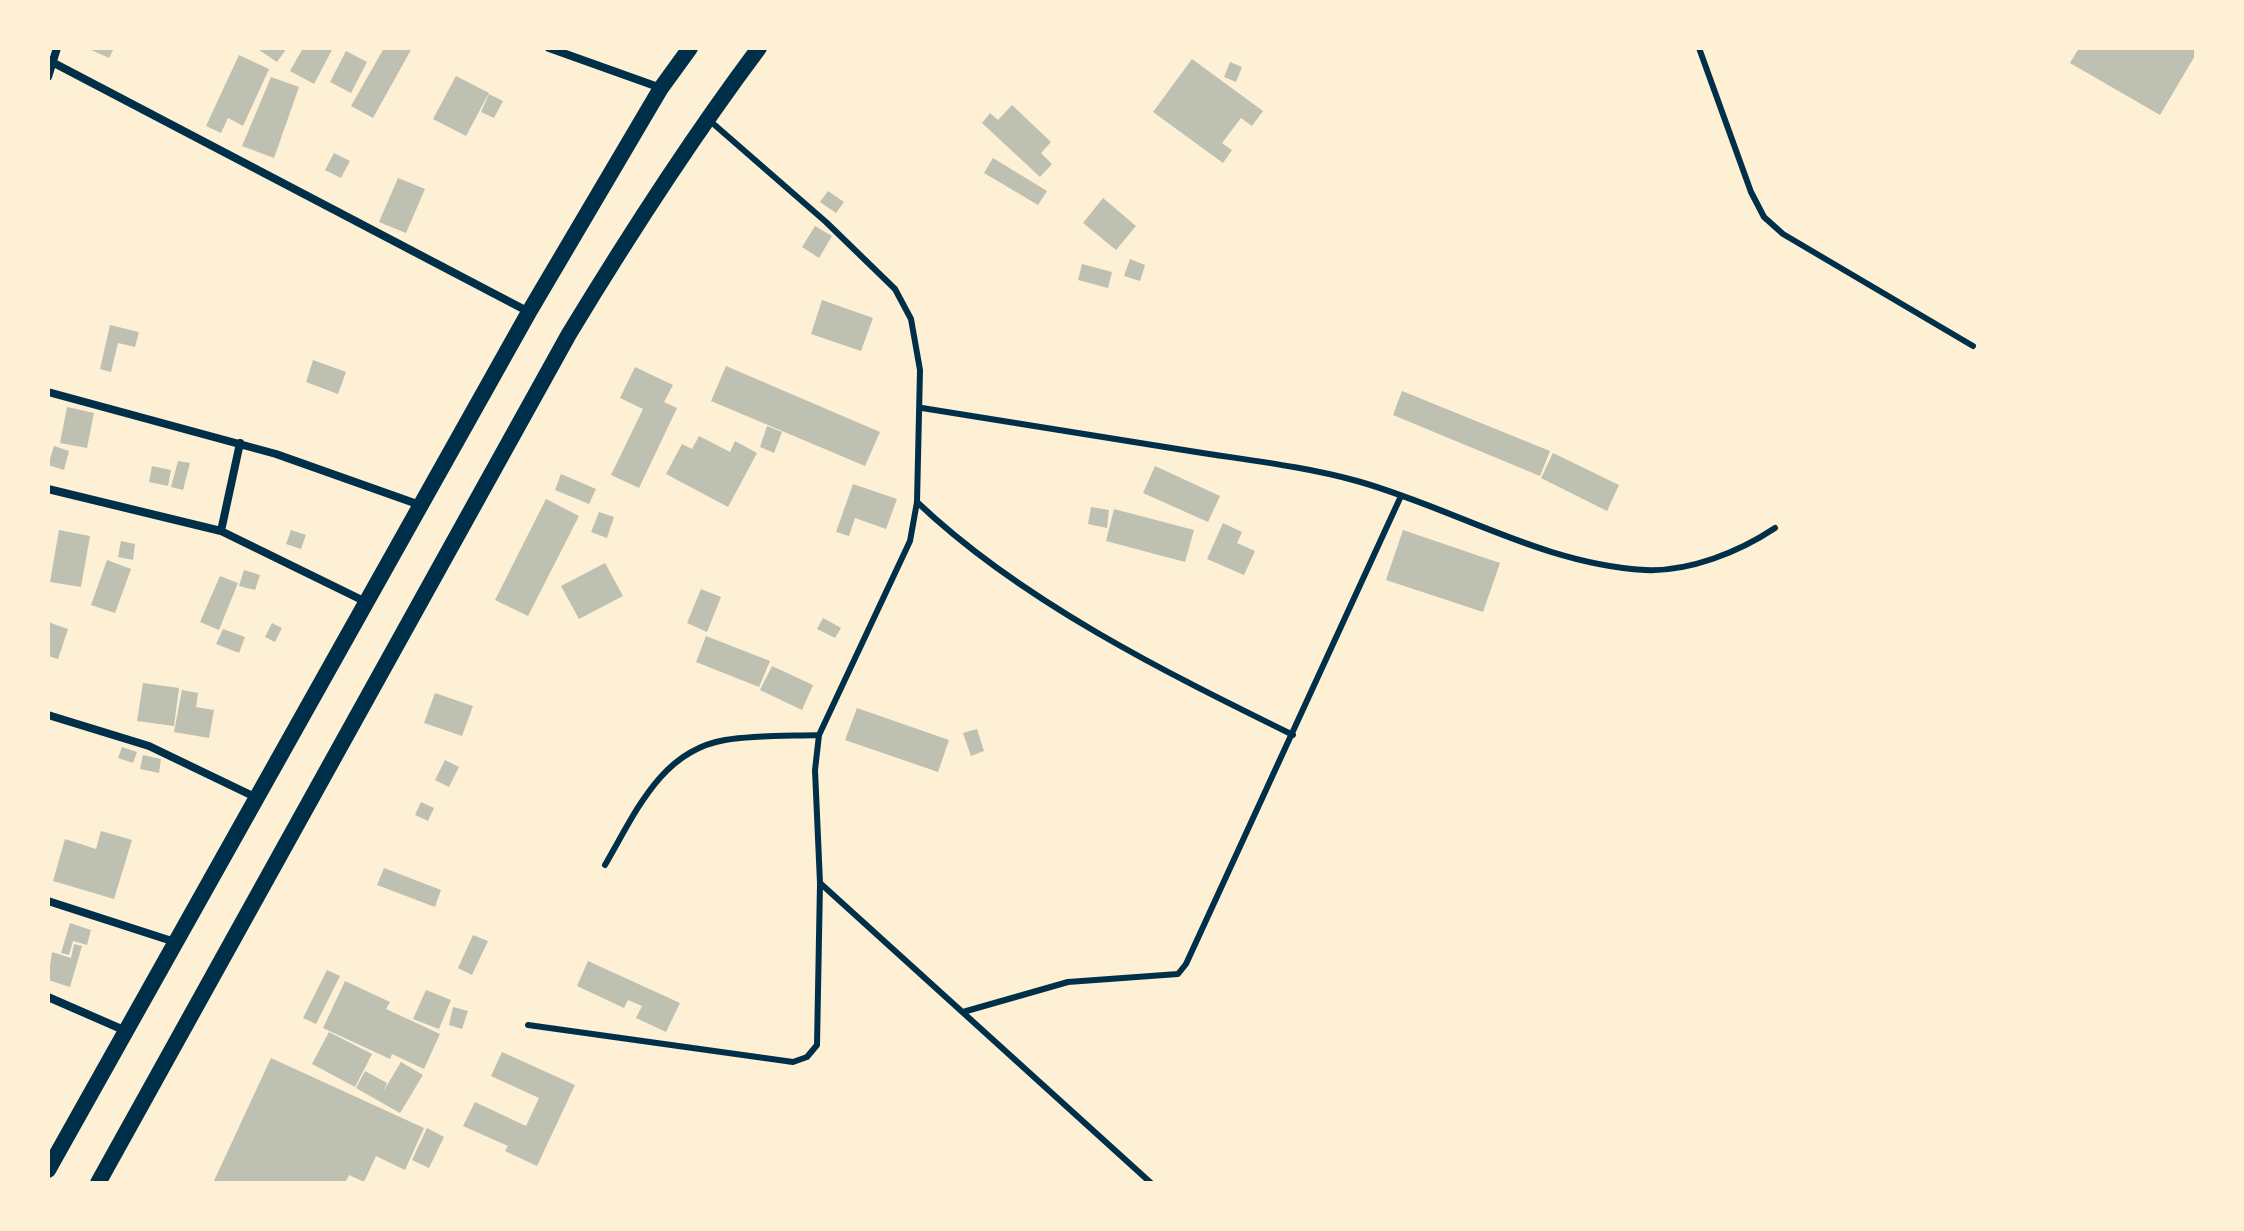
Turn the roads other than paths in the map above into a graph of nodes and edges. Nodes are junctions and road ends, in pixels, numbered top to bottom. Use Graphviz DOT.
graph roads {
  1 [pos="57,48"];
  2 [pos="549,48"];
  3 [pos="690,48"];
  4 [pos="759,48"];
  5 [pos="1699,48"];
  6 [pos="52,62"];
  7 [pos="48,77"];
  8 [pos="661,88"];
  9 [pos="706,118"];
  10 [pos="529,312"];
  11 [pos="1973,346"];
  12 [pos="48,392"];
  13 [pos="922,408"];
  14 [pos="240,443"];
  15 [pos="48,489"];
  16 [pos="1401,496"];
  17 [pos="917,502"];
  18 [pos="420,505"];
  19 [pos="1775,528"];
  20 [pos="221,531"];
  21 [pos="364,601"];
  22 [pos="48,715"];
  23 [pos="819,735"];
  24 [pos="1293,735"];
  25 [pos="255,797"];
  26 [pos="605,865"];
  27 [pos="820,883"];
  28 [pos="48,901"];
  29 [pos="175,942"];
  30 [pos="48,997"];
  31 [pos="963,1012"];
  32 [pos="528,1025"];
  33 [pos="126,1031"];
  34 [pos="48,1170"];
  35 [pos="98,1183"];
  36 [pos="1151,1183"];
  1 -- 6 [label="street"];
  2 -- 8 [label="street"];
  3 -- 8 [label="main road"];
  4 -- 9 [label="main road"];
  5 -- 11 [label="lane"];
  6 -- 7 [label="street"];
  6 -- 10 [label="street"];
  8 -- 10 [label="main road"];
  9 -- 13 [label="lane"];
  9 -- 35 [label="main road"];
  10 -- 18 [label="main road"];
  12 -- 14 [label="street"];
  13 -- 16 [label="lane"];
  13 -- 17 [label="lane"];
  14 -- 18 [label="street"];
  14 -- 20 [label="street"];
  15 -- 20 [label="street"];
  16 -- 19 [label="lane"];
  16 -- 24 [label="lane"];
  17 -- 23 [label="lane"];
  17 -- 24 [label="lane"];
  18 -- 21 [label="main road"];
  20 -- 21 [label="street"];
  21 -- 25 [label="main road"];
  22 -- 25 [label="street"];
  23 -- 26 [label="lane"];
  23 -- 27 [label="lane"];
  24 -- 31 [label="lane"];
  25 -- 29 [label="main road"];
  27 -- 31 [label="lane"];
  27 -- 32 [label="lane"];
  28 -- 29 [label="street"];
  29 -- 33 [label="main road"];
  30 -- 33 [label="street"];
  31 -- 36 [label="lane"];
  33 -- 34 [label="main road"];
}
